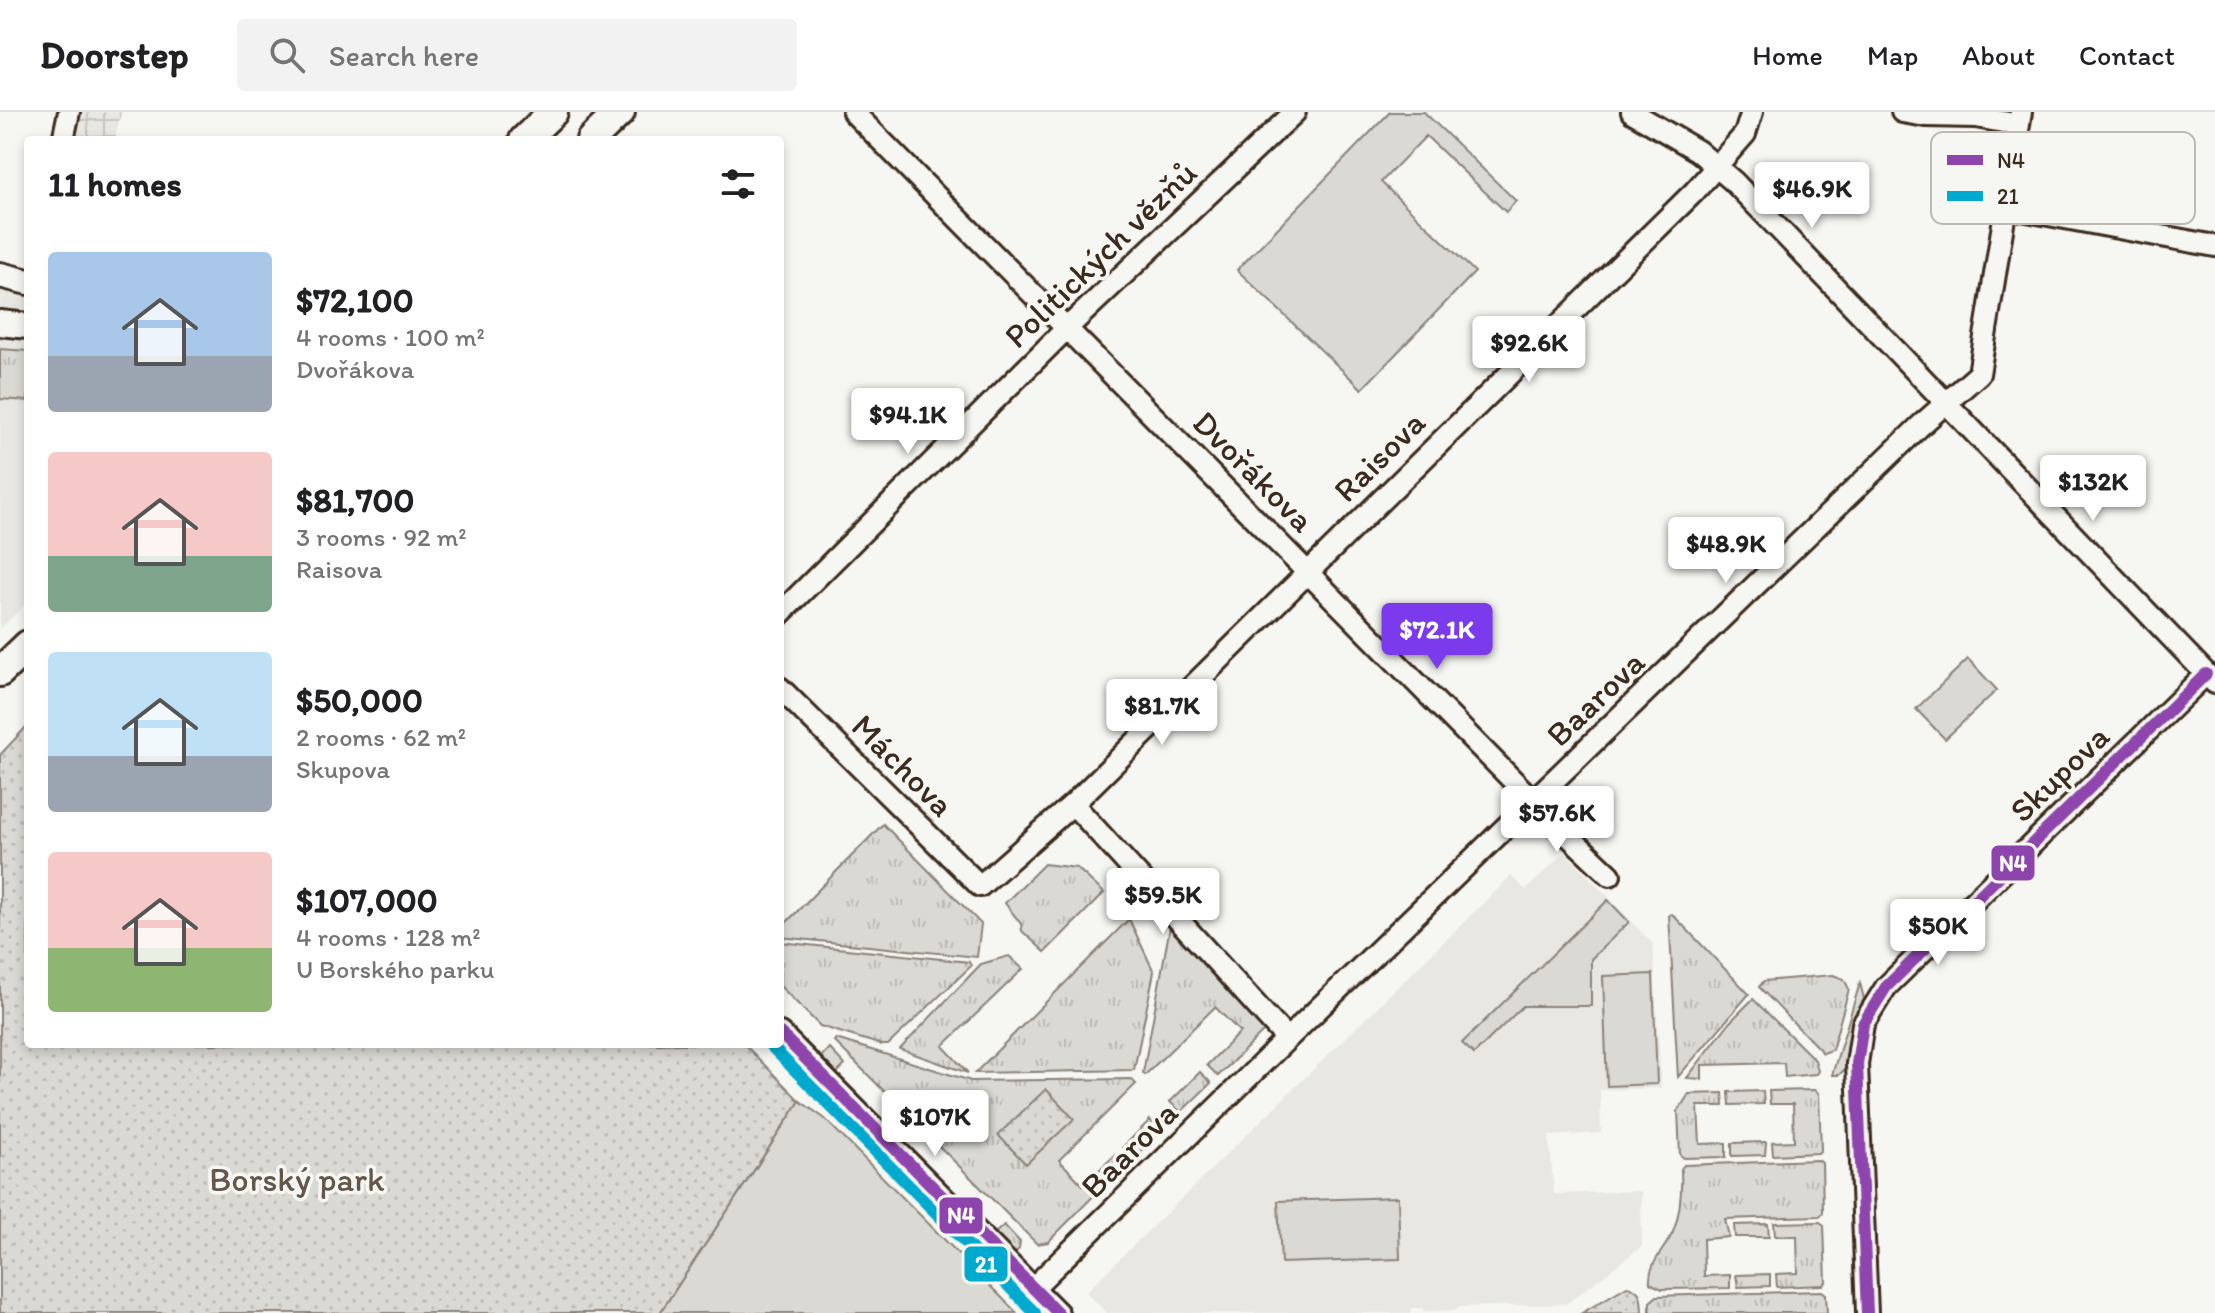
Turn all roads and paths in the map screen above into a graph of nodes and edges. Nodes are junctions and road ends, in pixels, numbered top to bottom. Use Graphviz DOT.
graph roads {
  1 [pos="69,112"];
  2 [pos="553,112"];
  3 [pos="620,112"];
  4 [pos="853,112"];
  5 [pos="1295,112"];
  6 [pos="1632,112"];
  7 [pos="1752,112"];
  8 [pos="1902,112"];
  9 [pos="2020,118"];
  10 [pos="64,136"];
  11 [pos="528,136"];
  12 [pos="595,136"];
  13 [pos="1718,167"];
  14 [pos="2003,224"];
  15 [pos="2097,224"];
  16 [pos="2215,246"];
  17 [pos="0,275"];
  18 [pos="24,281"];
  19 [pos="0,323"];
  20 [pos="24,326"];
  21 [pos="1066,329"];
  22 [pos="1948,402"];
  23 [pos="1309,571"];
  24 [pos="784,610"];
  25 [pos="24,649"];
  26 [pos="0,672"];
  27 [pos="2210,678"];
  28 [pos="784,692"];
  29 [pos="1534,802"];
  30 [pos="1073,804"];
  31 [pos="1610,875"];
  32 [pos="980,886"];
  33 [pos="784,1037"];
  34 [pos="1287,1039"];
  35 [pos="1033,1288"];
  36 [pos="1058,1313"];
  37 [pos="1867,1313"];
  1 -- 10 [label="street"];
  2 -- 11 [label="main road"];
  3 -- 12 [label="main road"];
  4 -- 21 [label="street, Dvořákova"];
  5 -- 21 [label="street, Politických vězňů"];
  6 -- 13 [label="street"];
  7 -- 13 [label="street, Raisova"];
  8 -- 9 [label="street"];
  13 -- 22 [label="street"];
  13 -- 23 [label="street, Raisova"];
  14 -- 22 [label="street, Baarova"];
  15 -- 16 [label="street"];
  17 -- 18 [label="street"];
  19 -- 20 [label="street"];
  21 -- 23 [label="street, Dvořákova"];
  21 -- 24 [label="street, Politických vězňů"];
  22 -- 27 [label="street"];
  22 -- 29 [label="street, Baarova"];
  23 -- 29 [label="street, Dvořákova"];
  23 -- 30 [label="street, Raisova"];
  25 -- 26 [label="main road"];
  27 -- 37 [label="street, Skupova"];
  28 -- 32 [label="street, Máchova"];
  29 -- 31 [label="street, Dvořákova"];
  29 -- 34 [label="street, Baarova"];
  30 -- 32 [label="street, Raisova"];
  30 -- 34 [label="street"];
  33 -- 35 [label="street"];
  34 -- 35 [label="street, Baarova"];
  35 -- 36 [label="street"];
}
